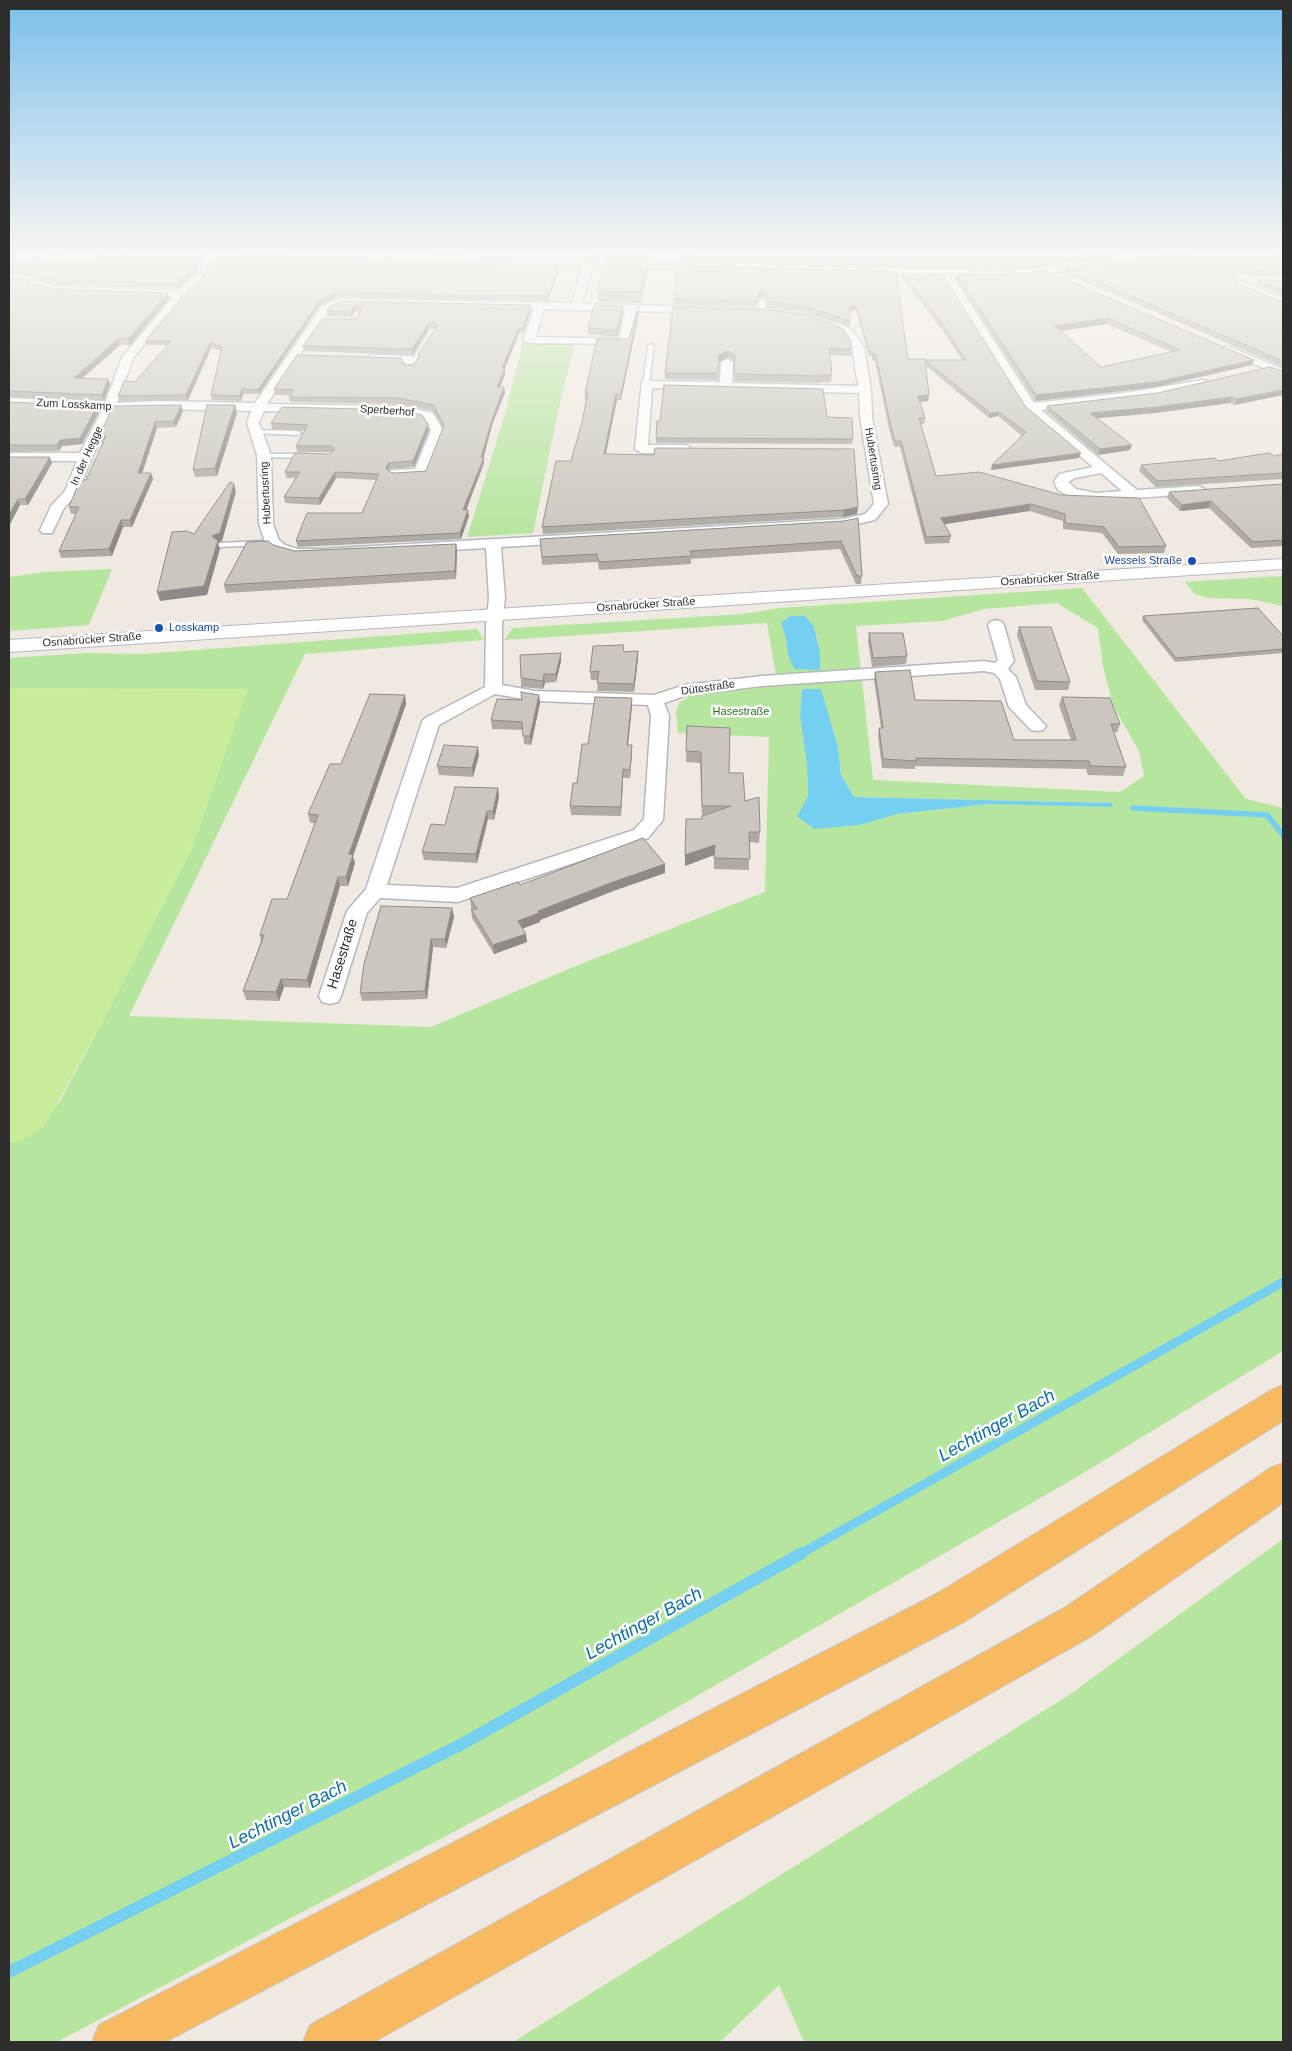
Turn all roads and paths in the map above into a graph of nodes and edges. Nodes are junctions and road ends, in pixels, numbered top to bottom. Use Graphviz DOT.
graph roads {
  1 [pos="137,346"];
  2 [pos="306,346"];
  3 [pos="423,346"];
  4 [pos="651,346"];
  5 [pos="857,346"];
  6 [pos="991,346"];
  7 [pos="1219,346"];
  8 [pos="360,358"];
  9 [pos="728,362"];
  10 [pos="411,365"];
  11 [pos="1269,367"];
  12 [pos="1252,371"];
  13 [pos="1283,373"];
  14 [pos="1219,380"];
  15 [pos="646,384"];
  16 [pos="726,386"];
  17 [pos="865,390"];
  18 [pos="9,402"];
  19 [pos="110,406"];
  20 [pos="259,406"];
  21 [pos="1030,407"];
  22 [pos="255,432"];
  23 [pos="298,433"];
  24 [pos="698,450"];
  25 [pos="264,455"];
  26 [pos="312,456"];
  27 [pos="85,457"];
  28 [pos="9,458"];
  29 [pos="1104,469"];
  30 [pos="396,473"];
  31 [pos="1214,489"];
  32 [pos="1135,494"];
  33 [pos="47,530"];
  34 [pos="272,542"];
  35 [pos="493,542"];
  36 [pos="220,545"];
  37 [pos="1283,564"];
  38 [pos="495,615"];
  39 [pos="996,625"];
  40 [pos="9,646"];
  41 [pos="999,669"];
  42 [pos="493,689"];
  43 [pos="655,700"];
  44 [pos="1037,726"];
  45 [pos="376,891"];
  46 [pos="330,996"];
  47 [pos="1283,1402"];
  48 [pos="1283,1481"];
  49 [pos="116,2042"];
  50 [pos="327,2042"];
  1 -- 19 [label="street, In der Hegge"];
  2 -- 20 [label="street, Hubertusring"];
  3 -- 10 [label="lane"];
  4 -- 15 [label="lane"];
  5 -- 17 [label="street, Hubertusring"];
  6 -- 21 [label="street"];
  7 -- 11 [label="street"];
  8 -- 10 [label="street"];
  9 -- 16 [label="street"];
  11 -- 12 [label="street"];
  11 -- 13 [label="street"];
  14 -- 21 [label="street"];
  15 -- 16 [label="street"];
  15 -- 24 [label="street"];
  16 -- 17 [label="street"];
  17 -- 35 [label="street, Hubertusring"];
  18 -- 19 [label="street, Zum Losskamp"];
  19 -- 20 [label="street, Zum Losskamp"];
  19 -- 27 [label="street, In der Hegge"];
  20 -- 22 [label="street, Hubertusring"];
  20 -- 30 [label="street, Sperberhof"];
  21 -- 29 [label="street"];
  22 -- 23 [label="lane"];
  22 -- 25 [label="street, Hubertusring"];
  25 -- 26 [label="lane"];
  25 -- 34 [label="street, Hubertusring"];
  27 -- 28 [label="street"];
  27 -- 33 [label="street, In der Hegge"];
  29 -- 32 [label="street"];
  29 -- 32 [label="street"];
  31 -- 32 [label="street"];
  34 -- 35 [label="street, Hubertusring"];
  34 -- 36 [label="lane"];
  35 -- 38 [label="street"];
  37 -- 38 [label="street, Osnabrücker Straße"];
  38 -- 40 [label="street, Osnabrücker Straße"];
  38 -- 42 [label="street"];
  39 -- 41 [label="street"];
  41 -- 43 [label="street, Dütestraße"];
  41 -- 44 [label="street"];
  42 -- 43 [label="street, Dütestraße"];
  42 -- 45 [label="street, Hasestraße"];
  43 -- 45 [label="street"];
  45 -- 46 [label="street, Hasestraße"];
  47 -- 49 [label="highway"];
  48 -- 50 [label="highway"];
}
